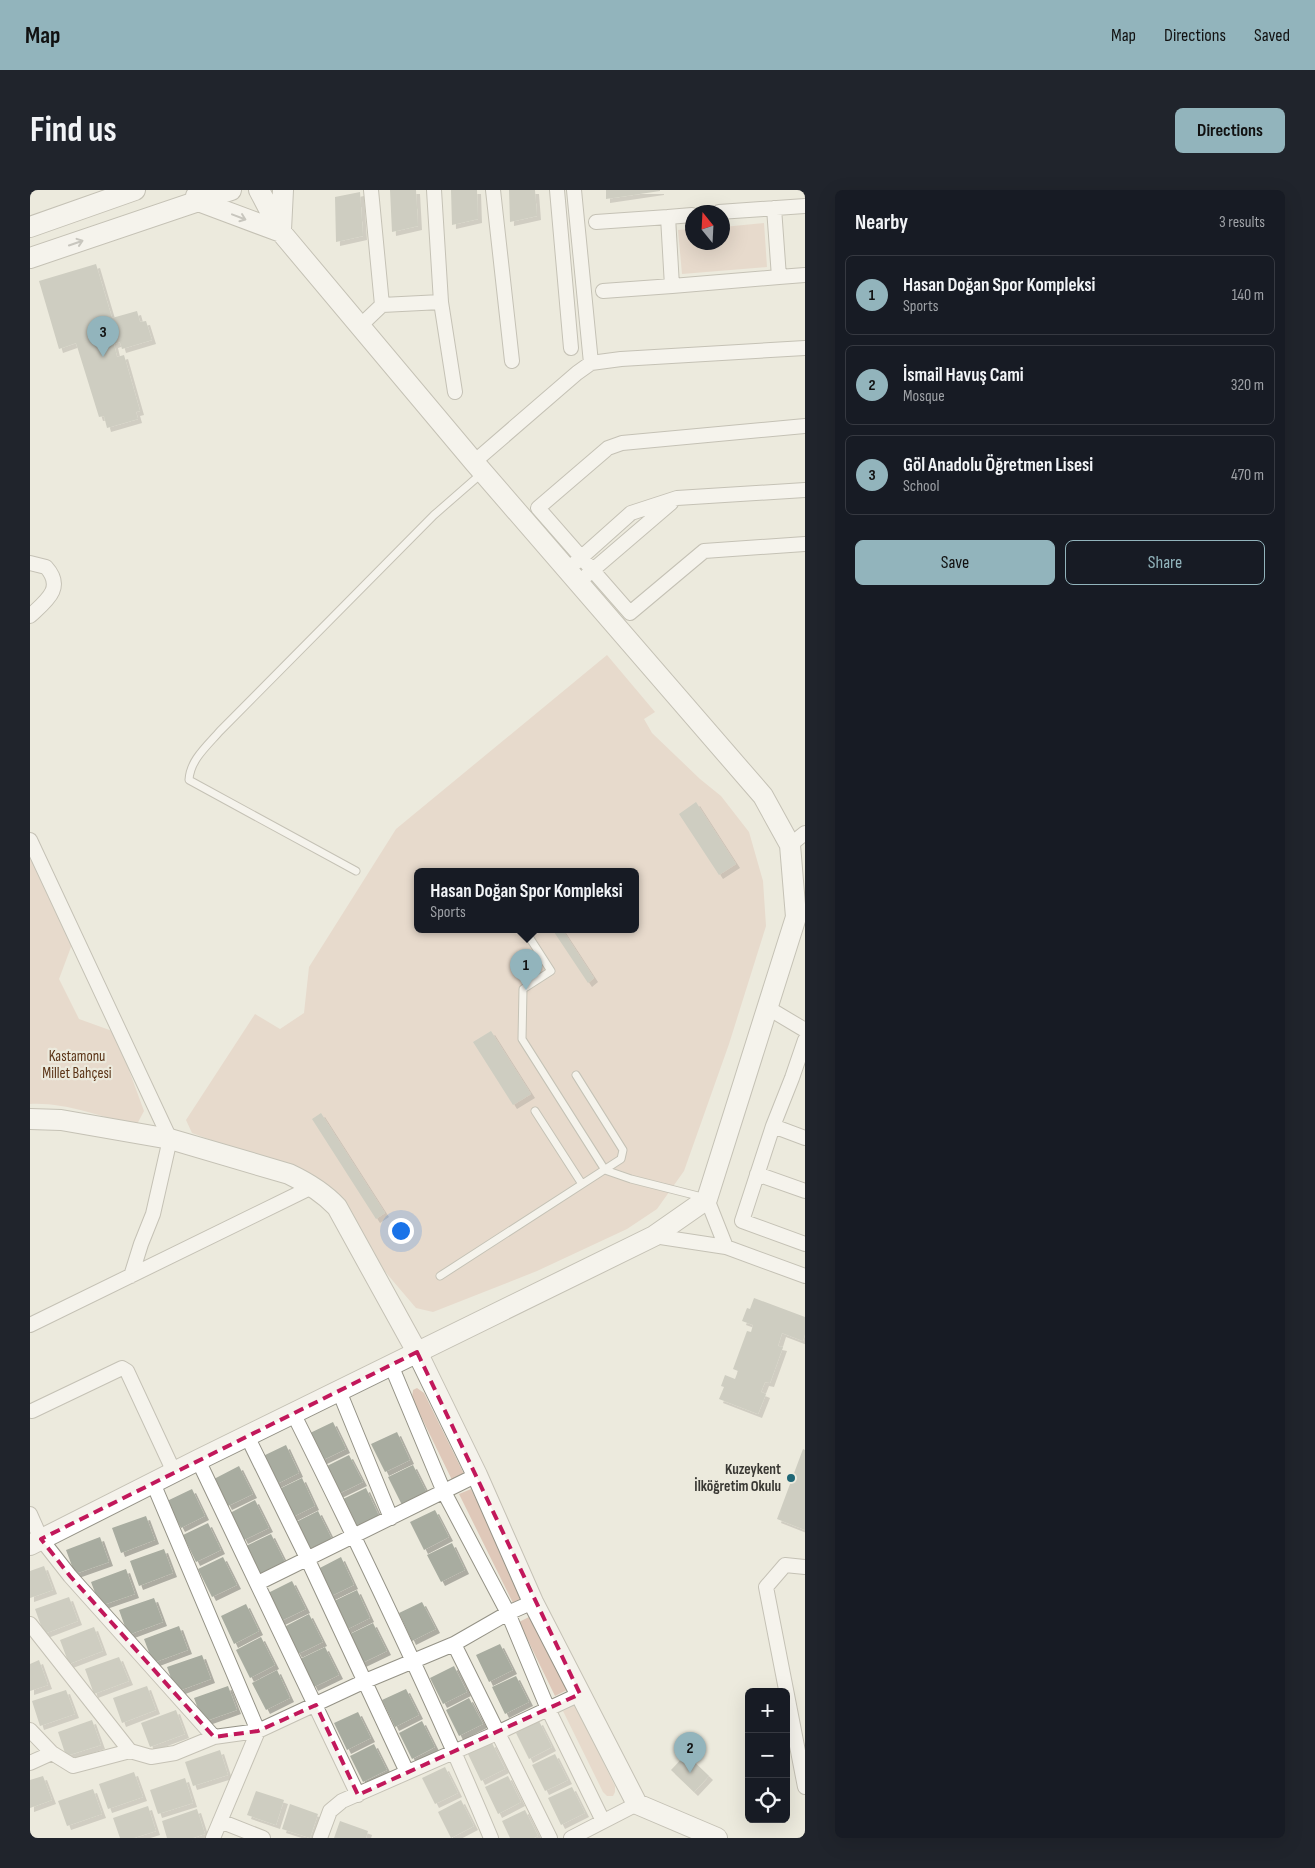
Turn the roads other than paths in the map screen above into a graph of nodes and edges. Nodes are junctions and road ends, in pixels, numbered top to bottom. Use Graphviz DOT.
graph roads {
  1 [pos="135,190"];
  2 [pos="231,190"];
  3 [pos="259,190"];
  4 [pos="283,190"];
  5 [pos="371,190"];
  6 [pos="434,190"];
  7 [pos="493,190"];
  8 [pos="557,190"];
  9 [pos="574,190"];
  10 [pos="196,195"];
  11 [pos="805,206"];
  12 [pos="774,208"];
  13 [pos="730,211"];
  14 [pos="685,216"];
  15 [pos="668,217"];
  16 [pos="596,222"];
  17 [pos="30,227"];
  18 [pos="280,232"];
  19 [pos="30,258"];
  20 [pos="805,275"];
  21 [pos="779,277"];
  22 [pos="672,286"];
  23 [pos="603,292"];
  24 [pos="441,302"];
  25 [pos="382,305"];
  26 [pos="360,326"];
  27 [pos="571,348"];
  28 [pos="805,348"];
  29 [pos="512,361"];
  30 [pos="591,363"];
  31 [pos="456,392"];
  32 [pos="805,426"];
  33 [pos="479,467"];
  34 [pos="805,490"];
  35 [pos="677,498"];
  36 [pos="611,530"];
  37 [pos="623,544"];
  38 [pos="805,544"];
  39 [pos="30,563"];
  40 [pos="580,570"];
  41 [pos="30,616"];
  42 [pos="797,839"];
  43 [pos="30,840"];
  44 [pos="356,871"];
  45 [pos="800,908"];
  46 [pos="527,933"];
  47 [pos="768,1008"];
  48 [pos="805,1030"];
  49 [pos="805,1040"];
  50 [pos="576,1076"];
  51 [pos="799,1080"];
  52 [pos="536,1111"];
  53 [pos="30,1120"];
  54 [pos="773,1126"];
  55 [pos="805,1138"];
  56 [pos="170,1139"];
  57 [pos="605,1170"];
  58 [pos="757,1174"];
  59 [pos="582,1184"];
  60 [pos="314,1186"];
  61 [pos="805,1191"];
  62 [pos="707,1199"];
  63 [pos="654,1236"];
  64 [pos="805,1244"];
  65 [pos="726,1247"];
  66 [pos="131,1276"];
  67 [pos="440,1276"];
  68 [pos="805,1276"];
  69 [pos="30,1325"];
  70 [pos="417,1352"];
  71 [pos="391,1365"];
  72 [pos="339,1391"];
  73 [pos="32,1412"];
  74 [pos="293,1414"];
  75 [pos="248,1436"];
  76 [pos="198,1460"];
  77 [pos="174,1472"];
  78 [pos="477,1476"];
  79 [pos="153,1483"];
  80 [pos="444,1492"];
  81 [pos="30,1514"];
  82 [pos="391,1518"];
  83 [pos="354,1536"];
  84 [pos="36,1542"];
  85 [pos="307,1558"];
  86 [pos="805,1567"];
  87 [pos="258,1583"];
  88 [pos="533,1602"];
  89 [pos="508,1613"];
  90 [pos="30,1624"];
  91 [pos="454,1644"];
  92 [pos="412,1662"];
  93 [pos="363,1682"];
  94 [pos="580,1694"];
  95 [pos="316,1705"];
  96 [pos="548,1709"];
  97 [pos="30,1730"];
  98 [pos="258,1731"];
  99 [pos="497,1733"];
  100 [pos="214,1737"];
  101 [pos="130,1751"];
  102 [pos="455,1751"];
  103 [pos="52,1753"];
  104 [pos="30,1763"];
  105 [pos="407,1772"];
  106 [pos="805,1787"];
  107 [pos="358,1795"];
  108 [pos="636,1804"];
  109 [pos="220,1821"];
  110 [pos="603,1821"];
  111 [pos="213,1838"];
  112 [pos="263,1838"];
  113 [pos="320,1838"];
  114 [pos="491,1838"];
  115 [pos="550,1838"];
  116 [pos="571,1838"];
  117 [pos="717,1838"];
  1 -- 17 [label="street"];
  2 -- 10 [label="street"];
  3 -- 18 [label="street"];
  4 -- 18 [label="street"];
  5 -- 25 [label="street"];
  6 -- 24 [label="street"];
  7 -- 29 [label="street"];
  8 -- 27 [label="street"];
  9 -- 30 [label="street"];
  10 -- 18 [label="street, one-way"];
  19 -- 10 [label="street, one-way"];
  11 -- 12 [label="street"];
  12 -- 13 [label="street"];
  12 -- 21 [label="street"];
  14 -- 15 [label="street"];
  15 -- 16 [label="street"];
  15 -- 22 [label="street"];
  18 -- 26 [label="street"];
  20 -- 21 [label="street"];
  21 -- 22 [label="street"];
  22 -- 23 [label="street"];
  24 -- 25 [label="street"];
  24 -- 31 [label="street"];
  25 -- 26 [label="street"];
  26 -- 33 [label="street"];
  28 -- 30 [label="street"];
  30 -- 33 [label="street"];
  32 -- 40 [label="street"];
  33 -- 40 [label="street"];
  33 -- 44 [label="lane"];
  34 -- 35 [label="street"];
  35 -- 36 [label="street"];
  35 -- 37 [label="street"];
  36 -- 37 [label="street"];
  36 -- 40 [label="street"];
  37 -- 40 [label="street"];
  38 -- 40 [label="street"];
  39 -- 41 [label="street"];
  40 -- 42 [label="street"];
  42 -- 45 [label="street"];
  43 -- 56 [label="street"];
  45 -- 47 [label="street"];
  46 -- 57 [label="lane"];
  47 -- 48 [label="street"];
  47 -- 62 [label="street"];
  49 -- 51 [label="street"];
  50 -- 57 [label="lane"];
  51 -- 54 [label="street"];
  52 -- 59 [label="lane"];
  53 -- 56 [label="street"];
  54 -- 55 [label="street"];
  54 -- 58 [label="street"];
  56 -- 60 [label="street"];
  56 -- 66 [label="street"];
  57 -- 59 [label="lane"];
  57 -- 62 [label="lane"];
  58 -- 61 [label="street"];
  58 -- 64 [label="street"];
  59 -- 67 [label="lane"];
  60 -- 66 [label="street"];
  60 -- 70 [label="street"];
  62 -- 63 [label="street"];
  62 -- 65 [label="street"];
  63 -- 65 [label="street"];
  63 -- 70 [label="street"];
  65 -- 68 [label="street"];
  66 -- 69 [label="street"];
  70 -- 71 [label="street"];
  70 -- 78 [label="street"];
  71 -- 72 [label="street"];
  71 -- 80 [label="street"];
  72 -- 74 [label="street"];
  72 -- 82 [label="street"];
  73 -- 77 [label="street"];
  74 -- 75 [label="street"];
  74 -- 83 [label="street"];
  75 -- 76 [label="street"];
  75 -- 85 [label="street"];
  76 -- 77 [label="street"];
  76 -- 87 [label="street"];
  77 -- 79 [label="street"];
  78 -- 80 [label="street"];
  78 -- 88 [label="street"];
  79 -- 84 [label="street"];
  79 -- 98 [label="street"];
  80 -- 82 [label="street"];
  80 -- 89 [label="street"];
  81 -- 84 [label="street"];
  82 -- 83 [label="street"];
  83 -- 85 [label="street"];
  83 -- 92 [label="street"];
  84 -- 100 [label="street"];
  85 -- 87 [label="street"];
  85 -- 93 [label="street"];
  86 -- 106 [label="street"];
  87 -- 95 [label="street"];
  88 -- 89 [label="street"];
  88 -- 94 [label="street"];
  89 -- 91 [label="street"];
  89 -- 96 [label="street"];
  90 -- 101 [label="street"];
  91 -- 92 [label="street"];
  91 -- 99 [label="street"];
  92 -- 93 [label="street"];
  92 -- 102 [label="street"];
  93 -- 95 [label="street"];
  93 -- 105 [label="street"];
  94 -- 96 [label="street"];
  94 -- 108 [label="street"];
  95 -- 98 [label="street"];
  95 -- 107 [label="street"];
  96 -- 99 [label="street"];
  96 -- 110 [label="street"];
  97 -- 103 [label="street"];
  98 -- 100 [label="street"];
  98 -- 109 [label="street"];
  99 -- 102 [label="street"];
  99 -- 115 [label="street"];
  100 -- 101 [label="street"];
  101 -- 103 [label="street"];
  102 -- 105 [label="street"];
  102 -- 114 [label="street"];
  103 -- 104 [label="street"];
  105 -- 107 [label="street"];
  107 -- 113 [label="street"];
  108 -- 110 [label="street"];
  108 -- 117 [label="street"];
  109 -- 111 [label="street"];
  109 -- 112 [label="street"];
  110 -- 116 [label="street"];
}
